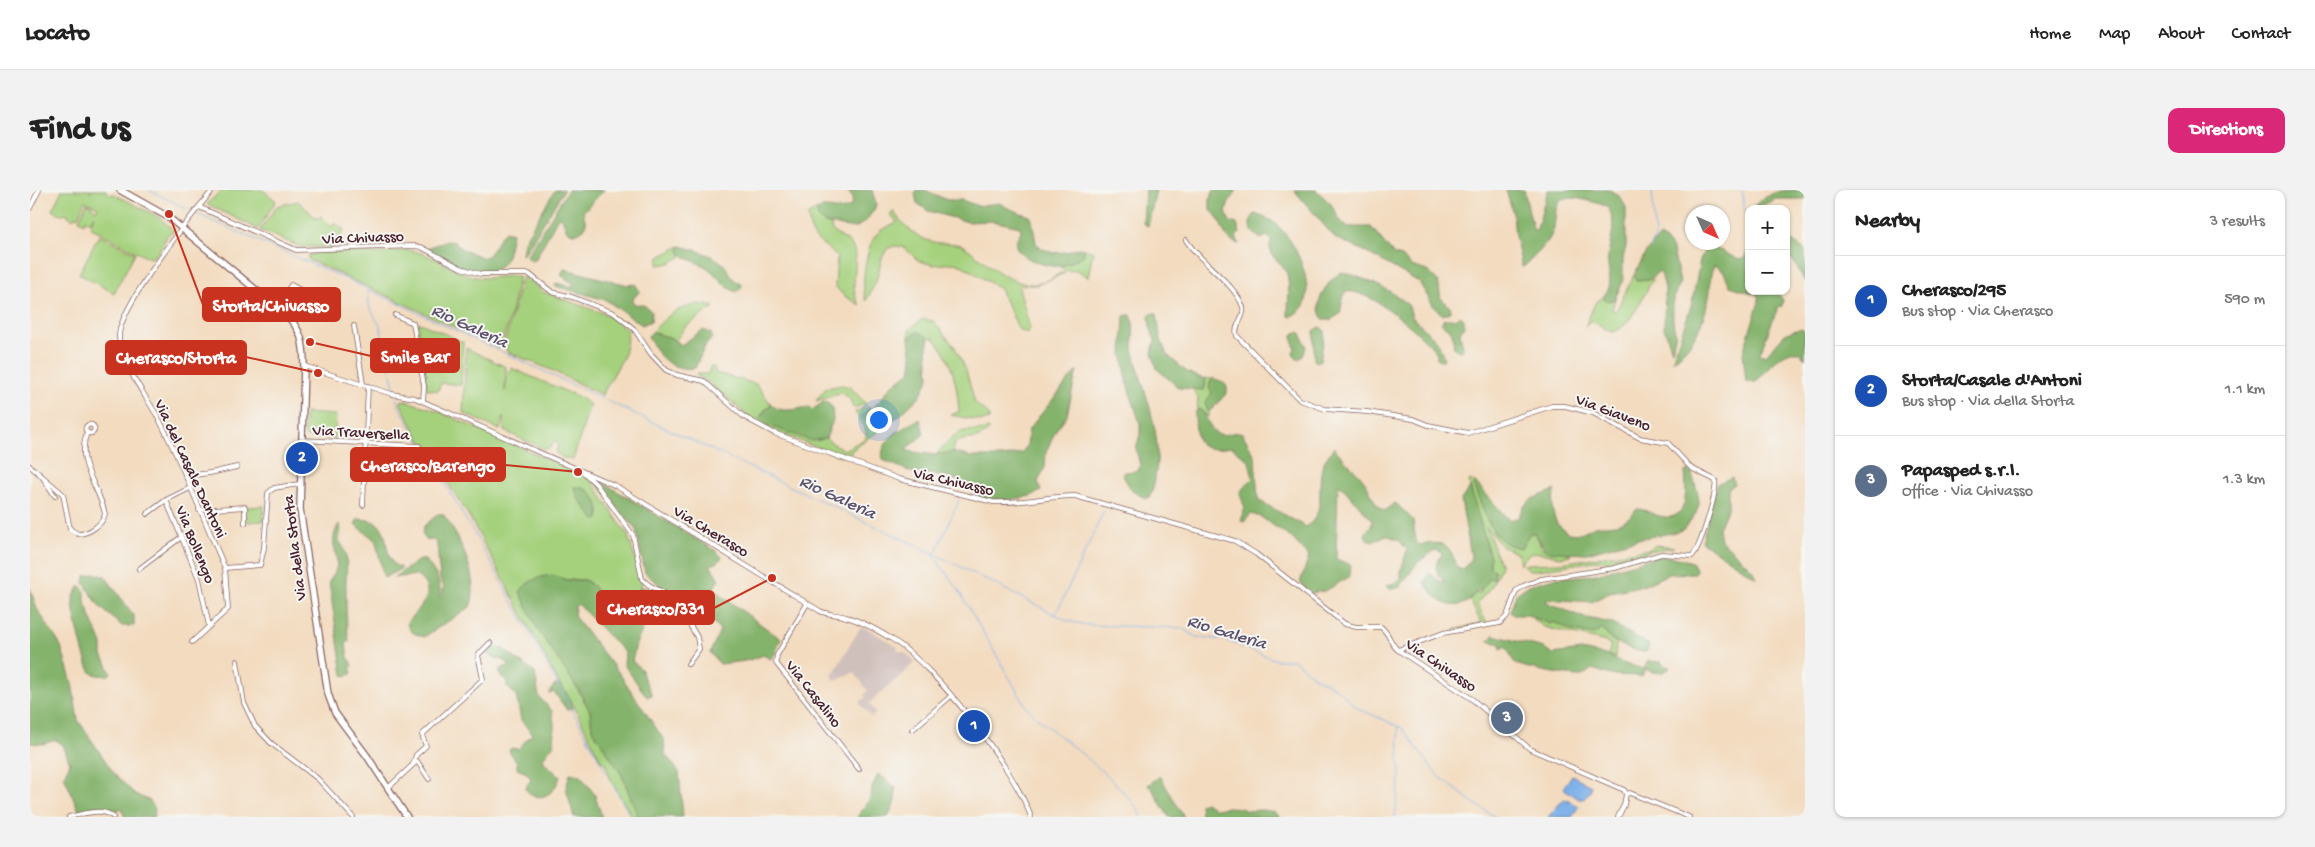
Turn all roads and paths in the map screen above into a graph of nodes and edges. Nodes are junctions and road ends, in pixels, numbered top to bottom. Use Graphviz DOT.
graph roads {
  1 [pos="39,190"];
  2 [pos="120,190"];
  3 [pos="213,190"];
  4 [pos="30,208"];
  5 [pos="197,209"];
  6 [pos="183,229"];
  7 [pos="1186,240"];
  8 [pos="313,297"];
  9 [pos="277,307"];
  10 [pos="395,315"];
  11 [pos="354,326"];
  12 [pos="304,366"];
  13 [pos="366,385"];
  14 [pos="423,401"];
  15 [pos="87,432"];
  16 [pos="302,440"];
  17 [pos="364,444"];
  18 [pos="418,446"];
  19 [pos="30,466"];
  20 [pos="236,467"];
  21 [pos="579,469"];
  22 [pos="42,476"];
  23 [pos="185,476"];
  24 [pos="299,484"];
  25 [pos="190,488"];
  26 [pos="55,496"];
  27 [pos="166,500"];
  28 [pos="364,505"];
  29 [pos="199,510"];
  30 [pos="147,514"];
  31 [pos="245,523"];
  32 [pos="180,538"];
  33 [pos="139,568"];
  34 [pos="225,568"];
  35 [pos="807,604"];
  36 [pos="209,626"];
  37 [pos="192,642"];
  38 [pos="490,643"];
  39 [pos="1398,650"];
  40 [pos="237,661"];
  41 [pos="688,664"];
  42 [pos="951,696"];
  43 [pos="912,730"];
  44 [pos="413,764"];
  45 [pos="859,769"];
  46 [pos="429,779"];
  47 [pos="388,788"];
  48 [pos="1626,794"];
  49 [pos="69,817"];
  50 [pos="113,817"];
  51 [pos="353,817"];
  52 [pos="407,817"];
  53 [pos="1031,817"];
  54 [pos="1618,817"];
  55 [pos="1688,817"];
  1 -- 4 [label="street"];
  2 -- 6 [label="main road, Via della Storta"];
  3 -- 5 [label="street"];
  5 -- 6 [label="street"];
  5 -- 39 [label="street, Via Chivasso"];
  6 -- 9 [label="main road, Via della Storta"];
  6 -- 23 [label="street, Via del Casale Dantoni"];
  7 -- 39 [label="street, Via Giaveno"];
  8 -- 9 [label="street"];
  9 -- 12 [label="main road, Via della Storta"];
  10 -- 14 [label="street"];
  11 -- 13 [label="street"];
  12 -- 13 [label="street, Via Cherasco"];
  12 -- 16 [label="main road, Via della Storta"];
  13 -- 14 [label="street, Via Cherasco"];
  13 -- 17 [label="street"];
  14 -- 21 [label="street, Via Cherasco"];
  15 -- 22 [label="street"];
  16 -- 17 [label="street, Via Traversella"];
  16 -- 24 [label="main road, Via della Storta"];
  17 -- 18 [label="street, Via Traversella"];
  17 -- 28 [label="street"];
  19 -- 22 [label="street"];
  20 -- 23 [label="street"];
  21 -- 35 [label="street, Via Cherasco"];
  21 -- 41 [label="street"];
  22 -- 26 [label="street"];
  23 -- 25 [label="street, Via del Casale Dantoni"];
  24 -- 34 [label="street"];
  24 -- 47 [label="main road, Via della Storta"];
  25 -- 27 [label="street"];
  25 -- 29 [label="street, Via del Casale Dantoni"];
  27 -- 30 [label="street"];
  27 -- 32 [label="street, Via Bollengo"];
  29 -- 31 [label="street"];
  29 -- 34 [label="street, Via del Casale Dantoni"];
  32 -- 33 [label="street"];
  32 -- 36 [label="street, Via Bollengo"];
  34 -- 36 [label="street, Via del Casale Dantoni"];
  35 -- 42 [label="street, Via Cherasco"];
  35 -- 45 [label="street, Via Casalino"];
  36 -- 37 [label="street"];
  38 -- 44 [label="street"];
  39 -- 48 [label="street, Via Chivasso"];
  40 -- 51 [label="street"];
  42 -- 43 [label="street"];
  42 -- 53 [label="street, Via Cherasco"];
  44 -- 46 [label="street"];
  44 -- 47 [label="street"];
  47 -- 52 [label="main road, Via della Storta"];
  48 -- 54 [label="street"];
  48 -- 55 [label="street, Via Chivasso"];
  49 -- 50 [label="street"];
}
